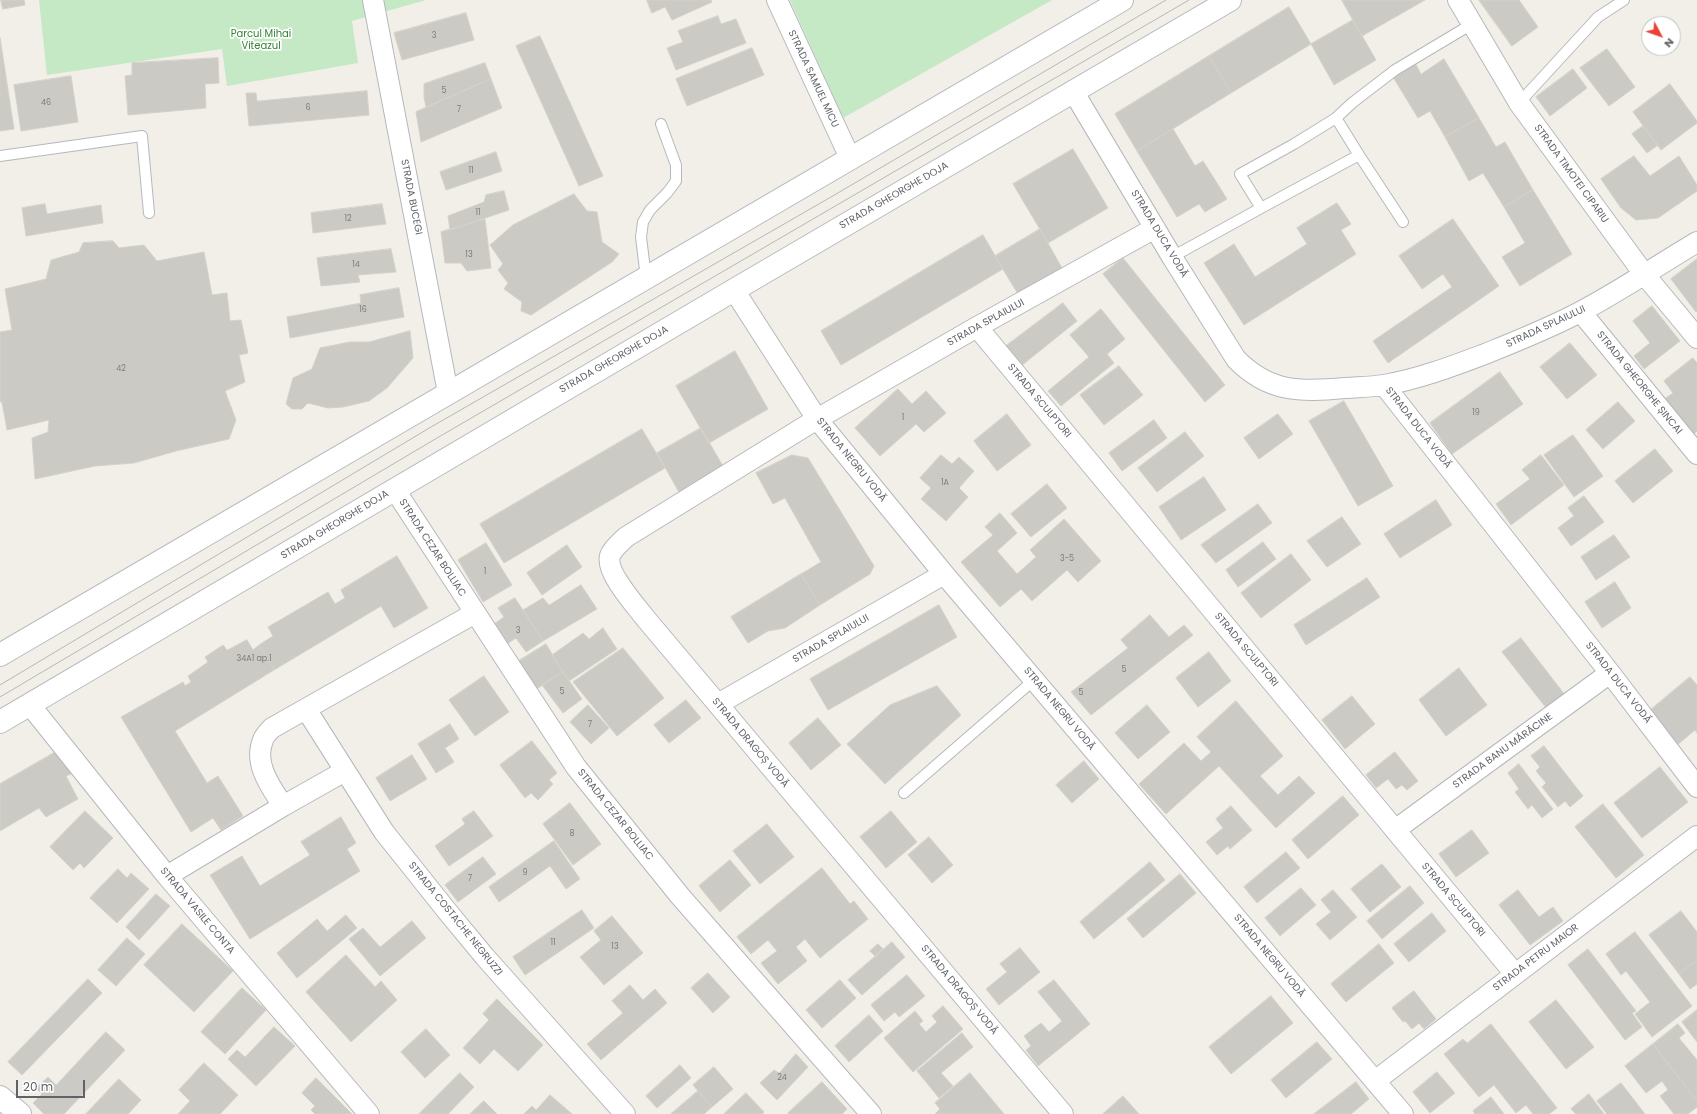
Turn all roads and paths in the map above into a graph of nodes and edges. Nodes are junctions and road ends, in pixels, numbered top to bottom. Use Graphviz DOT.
graph roads {
  1 [pos="373,0"];
  2 [pos="777,0"];
  3 [pos="1122,0"];
  4 [pos="1230,0"];
  5 [pos="1458,0"];
  6 [pos="1624,0"];
  7 [pos="1472,24"];
  8 [pos="1073,91"];
  9 [pos="1519,103"];
  10 [pos="1336,118"];
  11 [pos="660,124"];
  12 [pos="1360,155"];
  13 [pos="0,156"];
  14 [pos="850,158"];
  15 [pos="1261,208"];
  16 [pos="149,213"];
  17 [pos="1403,222"];
  18 [pos="1155,228"];
  19 [pos="1697,242"];
  20 [pos="1172,257"];
  21 [pos="1644,274"];
  22 [pos="646,278"];
  23 [pos="734,290"];
  24 [pos="1581,312"];
  25 [pos="977,327"];
  26 [pos="1697,338"];
  27 [pos="1384,385"];
  28 [pos="448,393"];
  29 [pos="817,419"];
  30 [pos="1697,454"];
  31 [pos="395,490"];
  32 [pos="944,574"];
  33 [pos="474,613"];
  34 [pos="0,655"];
  35 [pos="1610,673"];
  36 [pos="1034,680"];
  37 [pos="718,704"];
  38 [pos="30,705"];
  39 [pos="306,709"];
  40 [pos="0,722"];
  41 [pos="345,771"];
  42 [pos="1697,787"];
  43 [pos="904,793"];
  44 [pos="283,806"];
  45 [pos="1395,830"];
  46 [pos="1697,836"];
  47 [pos="167,876"];
  48 [pos="1515,974"];
  49 [pos="1375,1081"];
  50 [pos="0,1097"];
  51 [pos="20,1114"];
  52 [pos="369,1114"];
  53 [pos="625,1114"];
  54 [pos="871,1114"];
  55 [pos="1063,1114"];
  56 [pos="1403,1114"];
  1 -- 28 [label="street, STRADA BUCEGI"];
  2 -- 14 [label="street, STRADA SAMUEL MICU"];
  3 -- 14 [label="main road"];
  4 -- 8 [label="main road, STRADA GHEORGHE DOJA"];
  5 -- 7 [label="street, STRADA TIMOTEI CIPARIU"];
  6 -- 9 [label="lane"];
  7 -- 9 [label="street, STRADA TIMOTEI CIPARIU"];
  7 -- 10 [label="lane"];
  8 -- 18 [label="street, STRADA DUCA VODĂ"];
  8 -- 23 [label="main road, STRADA GHEORGHE DOJA"];
  9 -- 21 [label="street, STRADA TIMOTEI CIPARIU"];
  10 -- 12 [label="lane"];
  10 -- 15 [label="lane"];
  11 -- 22 [label="lane"];
  12 -- 15 [label="lane"];
  12 -- 17 [label="lane"];
  13 -- 16 [label="lane"];
  14 -- 22 [label="main road"];
  15 -- 20 [label="lane"];
  18 -- 20 [label="street, STRADA DUCA VODĂ"];
  18 -- 25 [label="street, STRADA SPLAIULUI"];
  19 -- 21 [label="street, STRADA SPLAIULUI"];
  20 -- 27 [label="street, STRADA DUCA VODĂ"];
  21 -- 24 [label="street, STRADA SPLAIULUI"];
  21 -- 26 [label="street, STRADA TIMOTEI CIPARIU"];
  22 -- 28 [label="main road"];
  23 -- 29 [label="street, STRADA NEGRU VODĂ"];
  23 -- 31 [label="main road, STRADA GHEORGHE DOJA"];
  24 -- 27 [label="street, STRADA SPLAIULUI"];
  24 -- 30 [label="street, STRADA GHEORGHE ȘINCAI"];
  25 -- 29 [label="street, STRADA SPLAIULUI"];
  25 -- 45 [label="street, STRADA SCULPTORI"];
  27 -- 35 [label="street, STRADA DUCA VODĂ"];
  28 -- 34 [label="main road"];
  29 -- 32 [label="street, STRADA NEGRU VODĂ"];
  29 -- 37 [label="street, STRADA DRAGOȘ VODĂ"];
  31 -- 33 [label="street, STRADA CEZAR BOLLIAC"];
  31 -- 38 [label="main road, STRADA GHEORGHE DOJA"];
  32 -- 36 [label="street, STRADA NEGRU VODĂ"];
  32 -- 37 [label="street, STRADA SPLAIULUI"];
  33 -- 39 [label="street"];
  33 -- 54 [label="street, STRADA CEZAR BOLLIAC"];
  35 -- 42 [label="street, STRADA DUCA VODĂ"];
  35 -- 45 [label="street, STRADA BANU MĂRĂCINE"];
  36 -- 43 [label="lane"];
  36 -- 49 [label="street, STRADA NEGRU VODĂ"];
  37 -- 55 [label="street, STRADA DRAGOȘ VODĂ"];
  38 -- 40 [label="main road, STRADA GHEORGHE DOJA"];
  38 -- 47 [label="street, STRADA VASILE CONTA"];
  39 -- 41 [label="street, STRADA COSTACHE NEGRUZZI"];
  39 -- 44 [label="street"];
  41 -- 44 [label="street"];
  41 -- 53 [label="street, STRADA COSTACHE NEGRUZZI"];
  44 -- 47 [label="street"];
  45 -- 48 [label="street, STRADA SCULPTORI"];
  46 -- 48 [label="street, STRADA PETRU MAIOR"];
  47 -- 52 [label="street, STRADA VASILE CONTA"];
  48 -- 49 [label="street, STRADA PETRU MAIOR"];
  49 -- 56 [label="street, STRADA NEGRU VODĂ"];
  50 -- 51 [label="main road"];
}
